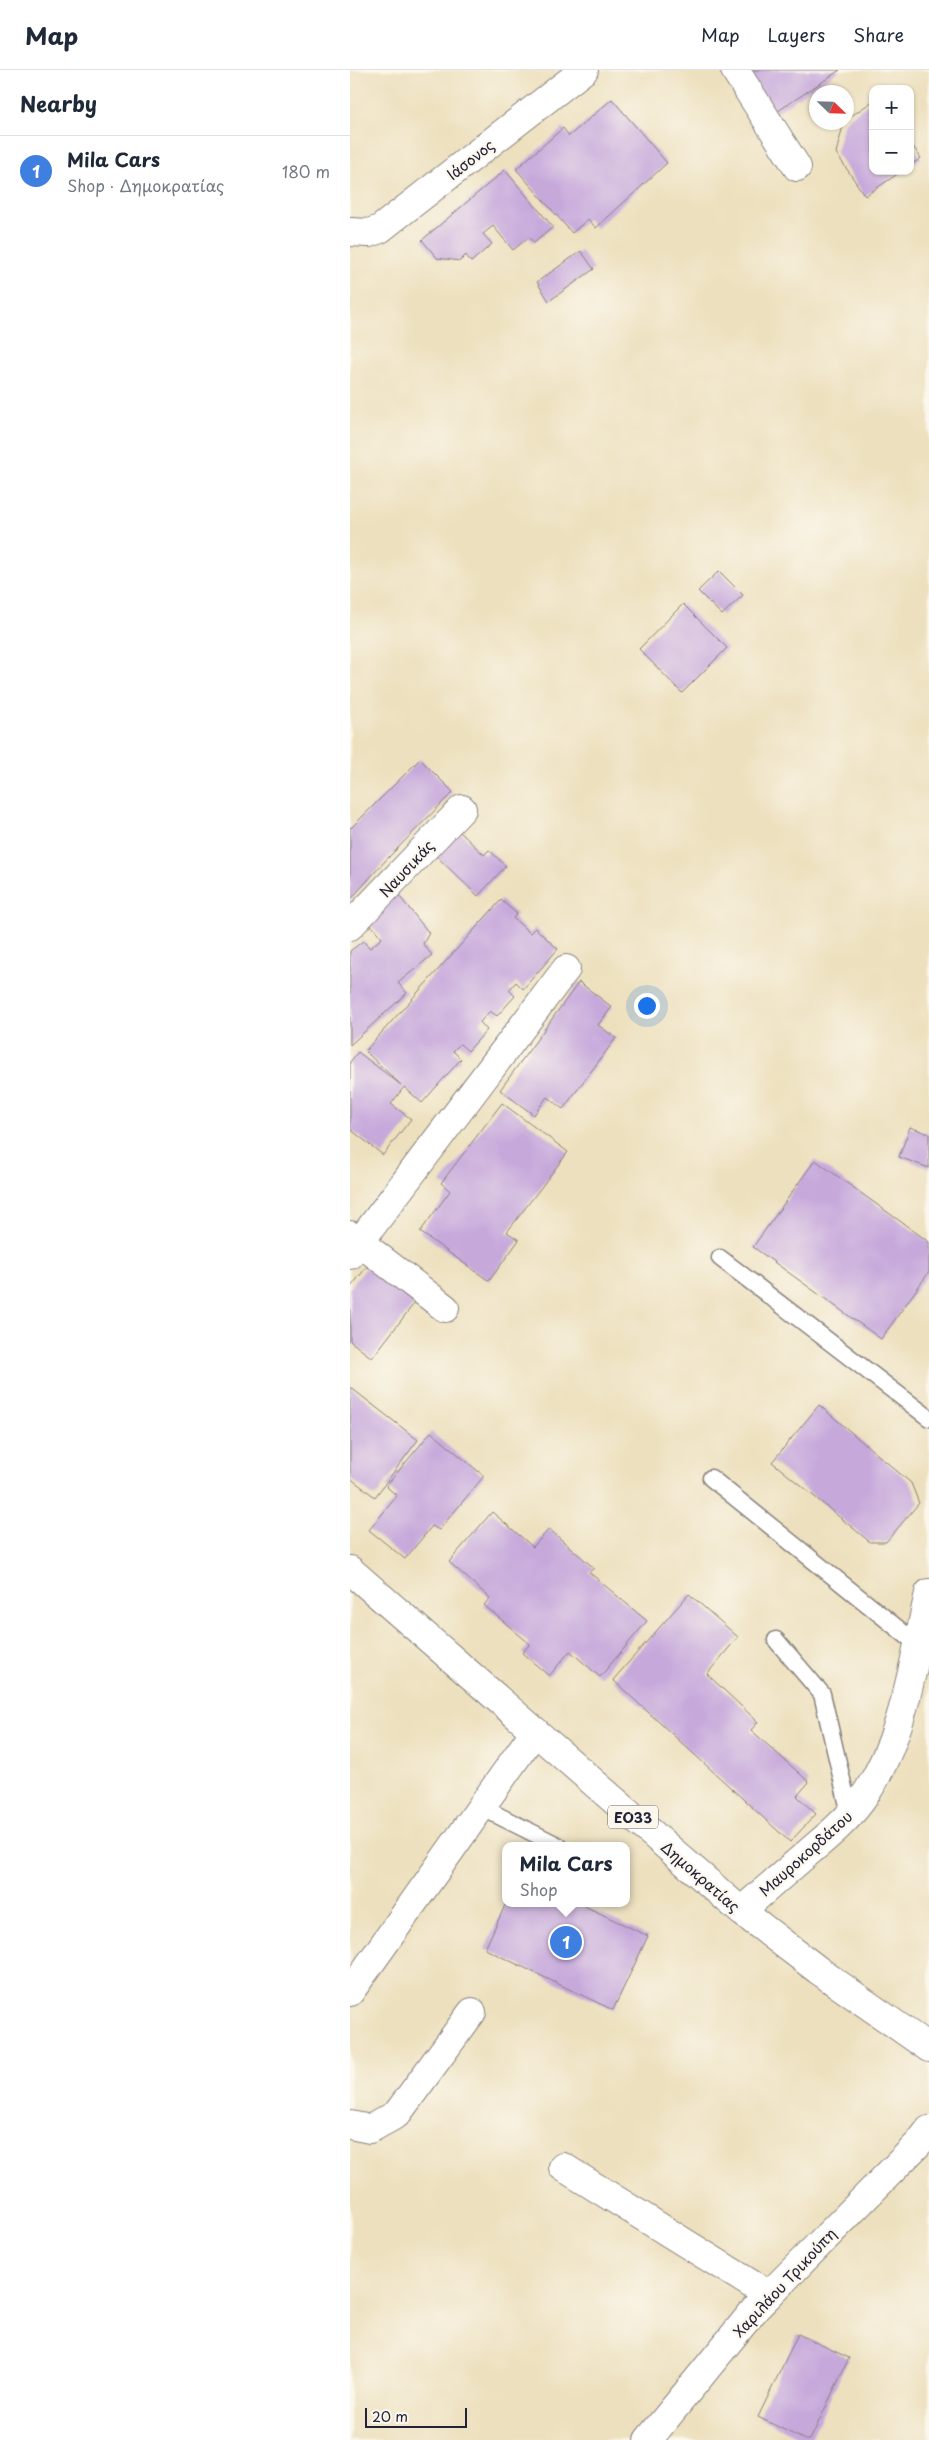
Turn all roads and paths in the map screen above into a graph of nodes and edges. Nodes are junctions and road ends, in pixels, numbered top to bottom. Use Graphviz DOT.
graph roads {
  1 [pos="584,70"];
  2 [pos="735,70"];
  3 [pos="796,167"];
  4 [pos="350,232"];
  5 [pos="462,809"];
  6 [pos="350,926"];
  7 [pos="566,969"];
  8 [pos="353,1244"];
  9 [pos="720,1258"];
  10 [pos="445,1308"];
  11 [pos="929,1418"];
  12 [pos="711,1478"];
  13 [pos="350,1570"];
  14 [pos="929,1593"];
  15 [pos="776,1640"];
  16 [pos="917,1644"];
  17 [pos="535,1731"];
  18 [pos="481,1807"];
  19 [pos="850,1814"];
  20 [pos="551,1842"];
  21 [pos="741,1911"];
  22 [pos="350,1992"];
  23 [pos="472,2012"];
  24 [pos="929,2048"];
  25 [pos="350,2124"];
  26 [pos="929,2130"];
  27 [pos="563,2167"];
  28 [pos="769,2295"];
  29 [pos="648,2440"];
  1 -- 4 [label="street, Ιάσονος"];
  2 -- 3 [label="street"];
  5 -- 6 [label="street, Ναυσικάς"];
  7 -- 8 [label="street"];
  8 -- 10 [label="street"];
  9 -- 11 [label="lane"];
  12 -- 16 [label="lane"];
  13 -- 17 [label="street, Δημοκρατίας / ΕΟ33"];
  14 -- 16 [label="street, Μαυροκορδάτου"];
  15 -- 19 [label="lane"];
  16 -- 19 [label="street, Μαυροκορδάτου"];
  17 -- 18 [label="street"];
  17 -- 21 [label="street, Δημοκρατίας / ΕΟ33"];
  18 -- 20 [label="lane"];
  18 -- 22 [label="street"];
  19 -- 21 [label="street, Μαυροκορδάτου"];
  21 -- 24 [label="street, Δημοκρατίας / ΕΟ33"];
  23 -- 25 [label="street"];
  26 -- 28 [label="street, Χαριλάου Τρικούπη"];
  27 -- 28 [label="street"];
  28 -- 29 [label="street, Χαριλάου Τρικούπη"];
}
